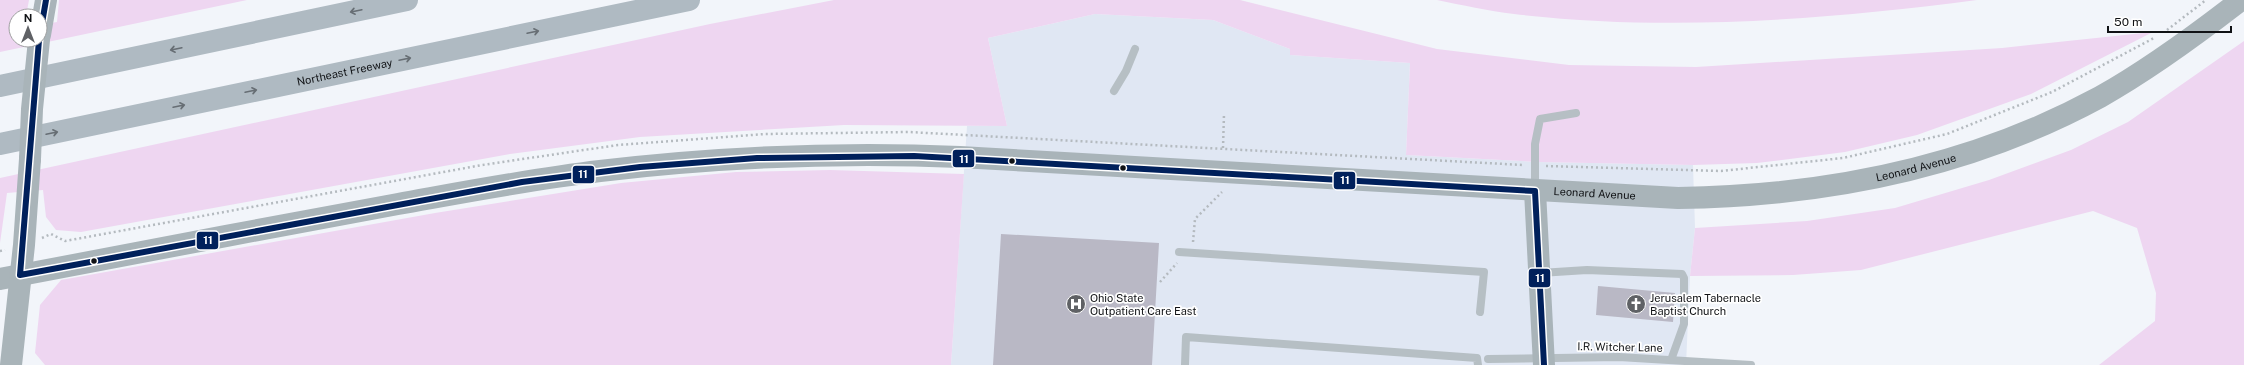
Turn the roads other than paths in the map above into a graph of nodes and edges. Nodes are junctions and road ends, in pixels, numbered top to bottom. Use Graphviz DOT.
graph roads {
  1 [pos="407,0"];
  2 [pos="689,0"];
  3 [pos="2241,0"];
  4 [pos="39,48"];
  5 [pos="1135,49"];
  6 [pos="0,86"];
  7 [pos="1114,91"];
  8 [pos="1576,113"];
  9 [pos="0,144"];
  10 [pos="1535,191"];
  11 [pos="1183,253"];
  12 [pos="1539,273"];
  13 [pos="10,277"];
  14 [pos="1480,312"];
  15 [pos="1488,359"];
  16 [pos="1672,360"];
  17 [pos="1544,361"];
  18 [pos="11,365"];
  19 [pos="1185,365"];
  20 [pos="1478,365"];
  21 [pos="1751,365"];
  1 -- 6 [label="highway, one-way"];
  9 -- 2 [label="highway, Northeast Freeway, one-way"];
  3 -- 10 [label="street, Leonard Avenue"];
  4 -- 13 [label="street, bridge"];
  5 -- 7 [label="lane"];
  8 -- 10 [label="lane"];
  10 -- 12 [label="street"];
  10 -- 13 [label="street, Leonard Avenue"];
  11 -- 14 [label="lane"];
  12 -- 16 [label="lane"];
  12 -- 17 [label="street"];
  13 -- 18 [label="street"];
  15 -- 17 [label="lane, I.R. Witcher Lane"];
  16 -- 17 [label="lane, I.R. Witcher Lane"];
  16 -- 21 [label="lane, I.R. Witcher Lane"];
  19 -- 20 [label="lane"];
}
